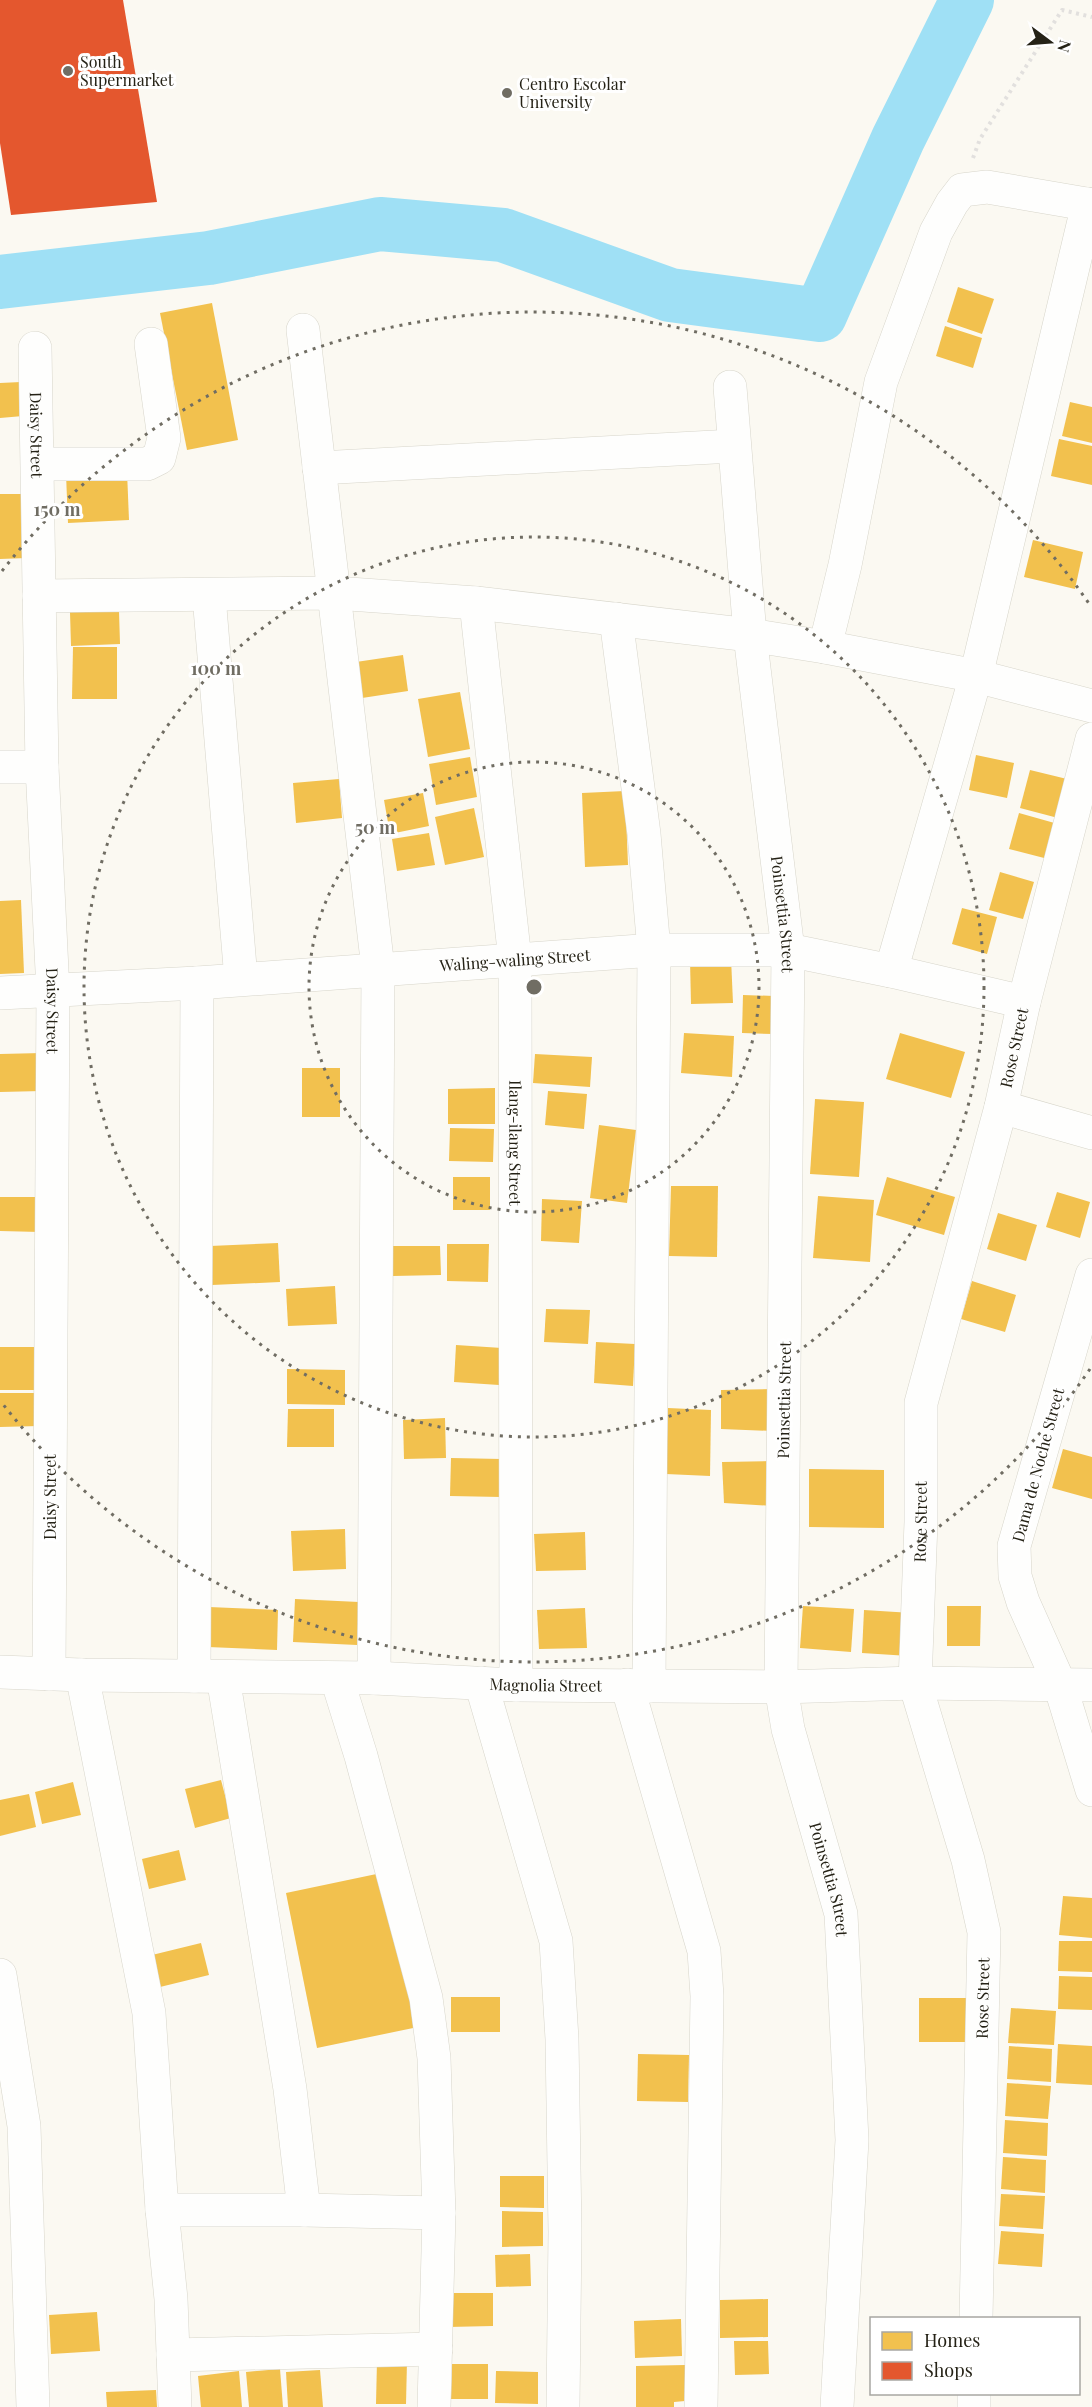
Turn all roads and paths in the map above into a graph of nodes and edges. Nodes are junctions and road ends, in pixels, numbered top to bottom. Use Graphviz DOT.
graph roads {
  1 [pos="1092,17"];
  2 [pos="962,190"];
  3 [pos="1090,205"];
  4 [pos="303,330"];
  5 [pos="151,344"];
  6 [pos="35,348"];
  7 [pos="730,387"];
  8 [pos="733,446"];
  9 [pos="38,464"];
  10 [pos="319,468"];
  11 [pos="335,593"];
  12 [pos="39,596"];
  13 [pos="209,596"];
  14 [pos="476,603"];
  15 [pos="616,619"];
  16 [pos="750,635"];
  17 [pos="825,647"];
  18 [pos="976,676"];
  19 [pos="1092,706"];
  20 [pos="1092,739"];
  21 [pos="0,767"];
  22 [pos="42,767"];
  23 [pos="654,950"];
  24 [pos="788,950"];
  25 [pos="515,960"];
  26 [pos="378,968"];
  27 [pos="891,971"];
  28 [pos="241,979"];
  29 [pos="197,983"];
  30 [pos="53,991"];
  31 [pos="0,993"];
  32 [pos="1024,1002"];
  33 [pos="1001,1107"];
  34 [pos="1092,1133"];
  35 [pos="1092,1275"];
  36 [pos="0,1672"];
  37 [pos="49,1674"];
  38 [pos="82,1675"];
  39 [pos="208,1676"];
  40 [pos="337,1678"];
  41 [pos="374,1678"];
  42 [pos="480,1683"];
  43 [pos="915,1683"];
  44 [pos="516,1684"];
  45 [pos="638,1685"];
  46 [pos="1076,1685"];
  47 [pos="781,1688"];
  48 [pos="1092,1790"];
  49 [pos="0,1975"];
  50 [pos="162,2210"];
  51 [pos="304,2210"];
  52 [pos="439,2213"];
  53 [pos="976,2317"];
  54 [pos="436,2349"];
  55 [pos="173,2355"];
  56 [pos="33,2407"];
  57 [pos="175,2407"];
  58 [pos="434,2407"];
  59 [pos="563,2407"];
  60 [pos="701,2407"];
  61 [pos="837,2407"];
  1 -- 2 [label="path"];
  2 -- 3 [label="street"];
  2 -- 17 [label="street"];
  3 -- 18 [label="street"];
  4 -- 10 [label="street"];
  5 -- 9 [label="street"];
  6 -- 9 [label="street, Daisy Street"];
  7 -- 8 [label="street, Poinsettia Street"];
  8 -- 10 [label="street"];
  8 -- 16 [label="street, Poinsettia Street"];
  9 -- 12 [label="street, Daisy Street"];
  10 -- 11 [label="street"];
  11 -- 13 [label="street"];
  11 -- 14 [label="street"];
  11 -- 26 [label="street"];
  12 -- 13 [label="street"];
  12 -- 22 [label="street, Daisy Street"];
  13 -- 28 [label="street"];
  14 -- 15 [label="street"];
  14 -- 25 [label="street, Ilang-ilang Street"];
  15 -- 16 [label="street"];
  15 -- 23 [label="street"];
  16 -- 17 [label="street"];
  16 -- 24 [label="street, Poinsettia Street"];
  17 -- 18 [label="street"];
  18 -- 19 [label="street"];
  18 -- 27 [label="street"];
  20 -- 32 [label="street, Rose Street"];
  21 -- 22 [label="street"];
  22 -- 30 [label="street, Daisy Street"];
  23 -- 24 [label="street, Waling-waling Street"];
  23 -- 25 [label="street, Waling-waling Street"];
  23 -- 45 [label="street"];
  24 -- 27 [label="street, Waling-waling Street"];
  24 -- 47 [label="street, Poinsettia Street"];
  25 -- 26 [label="street, Waling-waling Street"];
  25 -- 44 [label="street, Ilang-ilang Street"];
  26 -- 28 [label="street, Waling-waling Street"];
  26 -- 41 [label="street"];
  27 -- 32 [label="street, Waling-waling Street"];
  28 -- 29 [label="street, Waling-waling Street"];
  29 -- 30 [label="street, Waling-waling Street"];
  29 -- 39 [label="street"];
  30 -- 31 [label="street, Waling-waling Street"];
  30 -- 37 [label="street, Daisy Street"];
  32 -- 33 [label="street, Rose Street"];
  33 -- 34 [label="street"];
  33 -- 43 [label="street, Rose Street"];
  35 -- 46 [label="street, Dama de Noche Street"];
  36 -- 37 [label="street, Magnolia Street"];
  37 -- 38 [label="street, Magnolia Street"];
  38 -- 39 [label="street, Magnolia Street"];
  38 -- 50 [label="street"];
  39 -- 40 [label="street, Magnolia Street"];
  39 -- 51 [label="street"];
  40 -- 41 [label="street, Magnolia Street"];
  40 -- 52 [label="street"];
  41 -- 42 [label="street, Magnolia Street"];
  42 -- 44 [label="street, Magnolia Street"];
  42 -- 59 [label="street"];
  43 -- 46 [label="street, Magnolia Street"];
  43 -- 47 [label="street, Magnolia Street"];
  43 -- 53 [label="street, Rose Street"];
  44 -- 45 [label="street, Magnolia Street"];
  45 -- 47 [label="street, Magnolia Street"];
  45 -- 60 [label="street"];
  46 -- 48 [label="street, Dama de Noche Street"];
  47 -- 61 [label="street, Poinsettia Street"];
  49 -- 56 [label="street"];
  50 -- 51 [label="street"];
  50 -- 55 [label="street"];
  51 -- 52 [label="street"];
  52 -- 54 [label="street"];
  54 -- 55 [label="street"];
  54 -- 58 [label="street"];
  55 -- 57 [label="street"];
}
